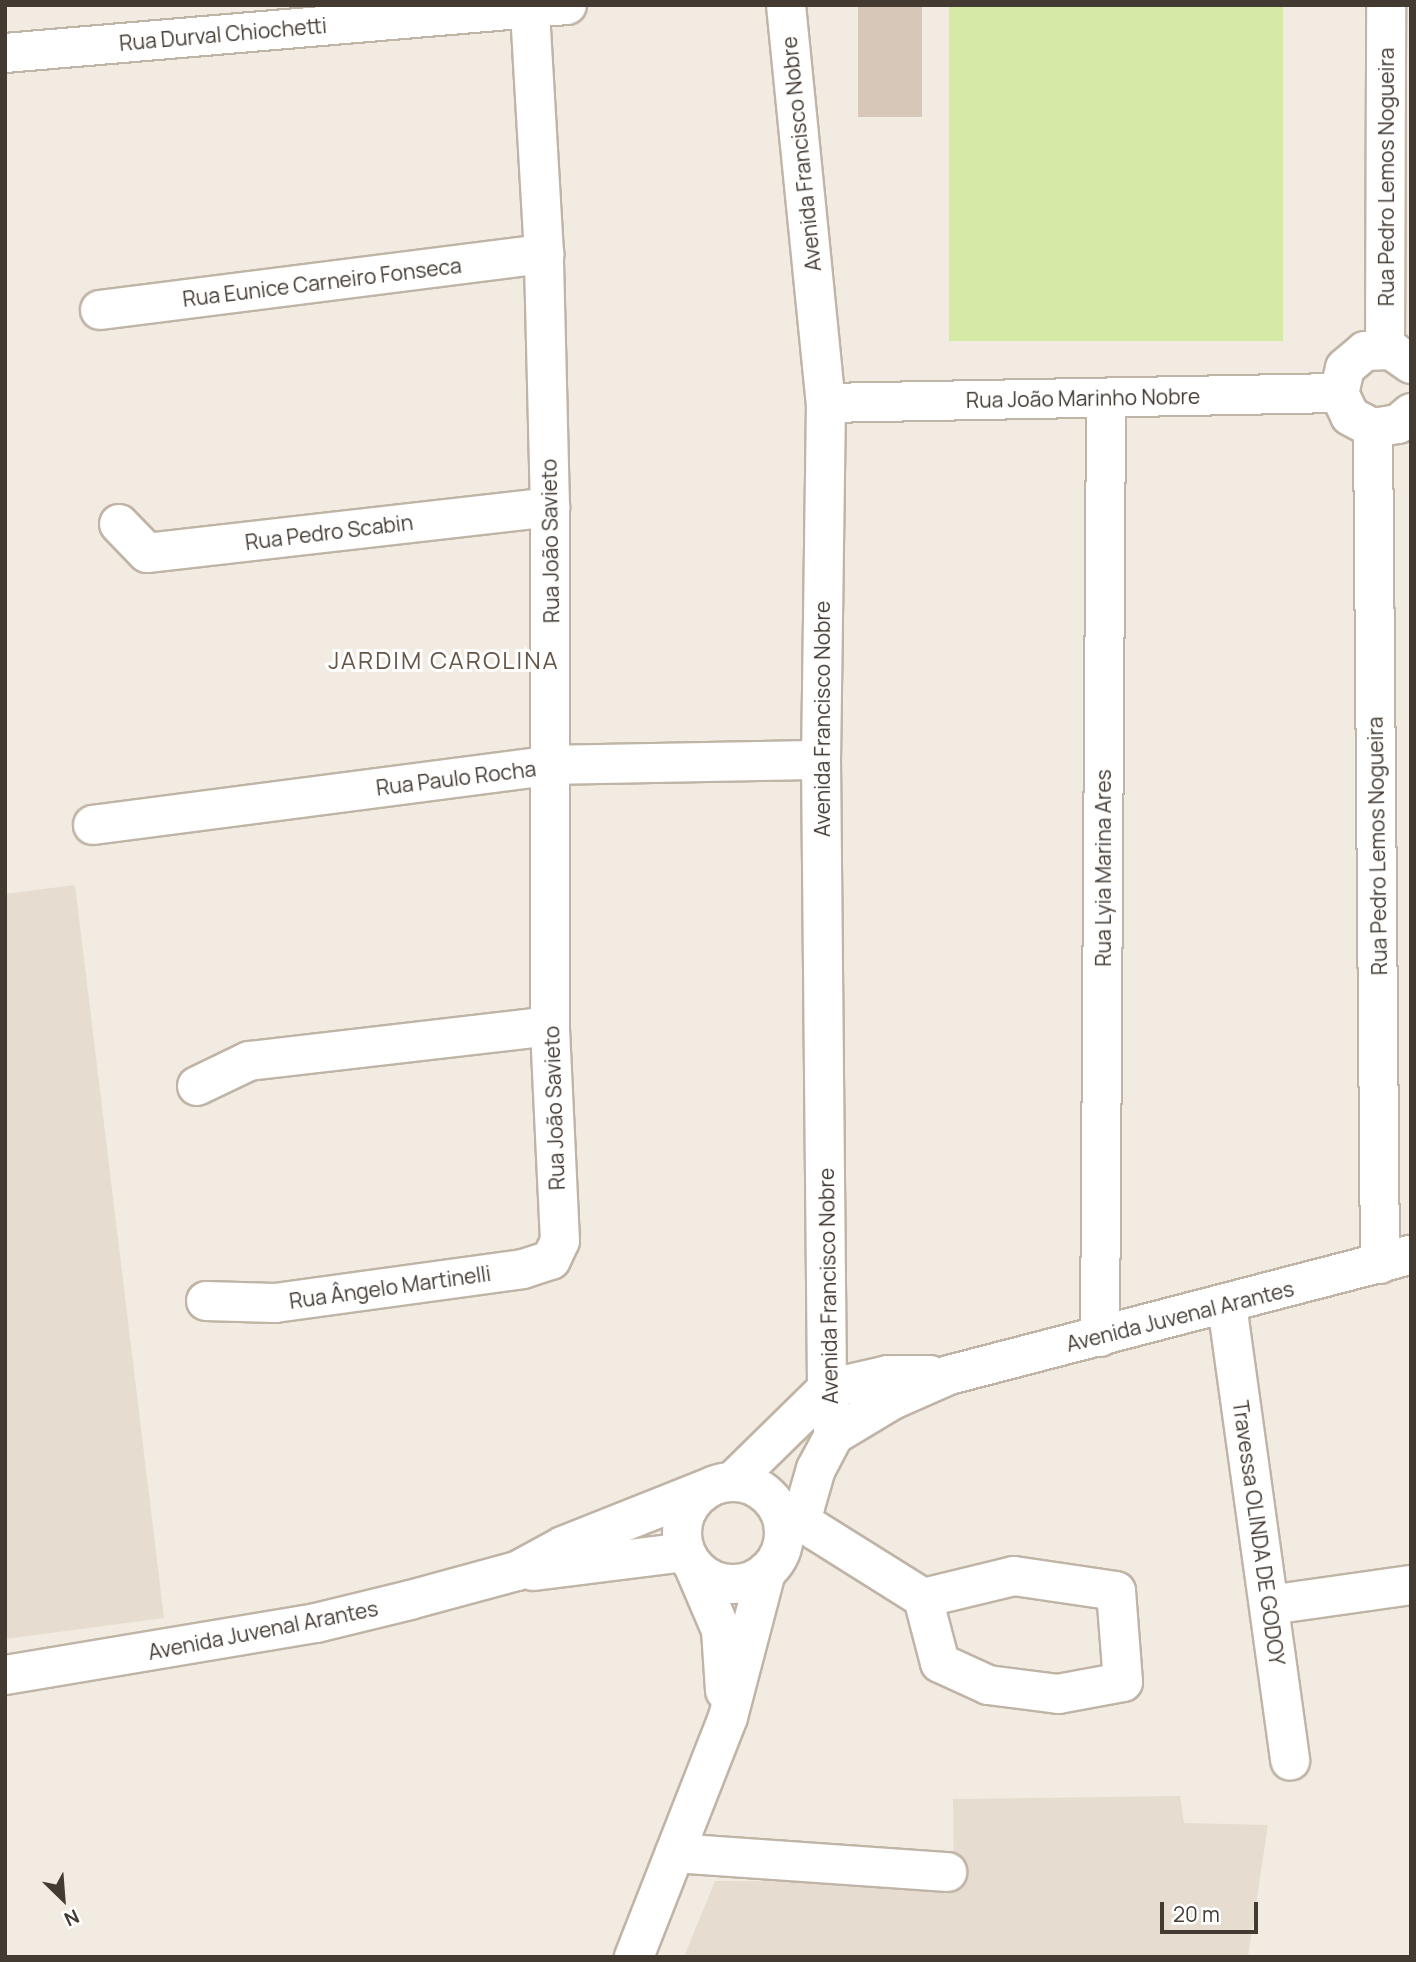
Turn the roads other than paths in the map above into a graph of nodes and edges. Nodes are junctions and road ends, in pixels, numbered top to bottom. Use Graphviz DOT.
graph roads {
  1 [pos="786,5"];
  2 [pos="1386,5"];
  3 [pos="549,8"];
  4 [pos="425,12"];
  5 [pos="215,19"];
  6 [pos="5,53"];
  7 [pos="544,254"];
  8 [pos="100,310"];
  9 [pos="1398,357"];
  10 [pos="1339,393"];
  11 [pos="1106,398"];
  12 [pos="826,403"];
  13 [pos="1411,413"];
  14 [pos="1373,428"];
  15 [pos="550,507"];
  16 [pos="119,524"];
  17 [pos="821,760"];
  18 [pos="552,765"];
  19 [pos="93,825"];
  20 [pos="550,1026"];
  21 [pos="197,1086"];
  22 [pos="560,1241"];
  23 [pos="1395,1260"];
  24 [pos="206,1301"];
  25 [pos="1227,1305"];
  26 [pos="1100,1337"];
  27 [pos="949,1375"];
  28 [pos="827,1389"];
  29 [pos="834,1435"];
  30 [pos="719,1486"];
  31 [pos="791,1524"];
  32 [pos="690,1559"];
  33 [pos="517,1571"];
  34 [pos="766,1572"];
  35 [pos="1411,1585"];
  36 [pos="923,1598"];
  37 [pos="1270,1605"];
  38 [pos="5,1675"];
  39 [pos="728,1717"];
  40 [pos="1290,1761"];
  41 [pos="675,1853"];
  42 [pos="947,1872"];
  43 [pos="634,1957"];
  1 -- 12 [label="street, Avenida Francisco Nobre"];
  2 -- 9 [label="street, Rua Pedro Lemos Nogueira"];
  3 -- 4 [label="street, Rua Durval Chiochetti"];
  3 -- 7 [label="street, Rua João Savieto"];
  4 -- 5 [label="street, Rua Durval Chiochetti"];
  5 -- 6 [label="street, Rua Durval Chiochetti"];
  7 -- 8 [label="street, Rua Eunice Carneiro Fonseca"];
  7 -- 15 [label="street, Rua João Savieto"];
  9 -- 10 [label="street"];
  10 -- 11 [label="street, Rua João Marinho Nobre"];
  10 -- 14 [label="street"];
  11 -- 12 [label="street, Rua João Marinho Nobre"];
  11 -- 26 [label="street, Rua Lyia Marina Ares"];
  12 -- 17 [label="street, Avenida Francisco Nobre"];
  13 -- 14 [label="street"];
  14 -- 23 [label="street, Rua Pedro Lemos Nogueira"];
  15 -- 16 [label="street, Rua Pedro Scabin"];
  15 -- 18 [label="street, Rua João Savieto"];
  17 -- 18 [label="street, Rua Paulo Rocha"];
  17 -- 28 [label="street, Avenida Francisco Nobre"];
  18 -- 19 [label="street, Rua Paulo Rocha"];
  18 -- 20 [label="street, Rua João Savieto"];
  20 -- 21 [label="street"];
  20 -- 22 [label="street, Rua João Savieto"];
  22 -- 24 [label="street, Rua Ângelo Martinelli"];
  23 -- 25 [label="street, Avenida Juvenal Arantes"];
  25 -- 26 [label="street, Avenida Juvenal Arantes"];
  25 -- 37 [label="street, Travessa OLINDA DE GODOY"];
  26 -- 27 [label="street, Avenida Juvenal Arantes"];
  27 -- 28 [label="street"];
  27 -- 29 [label="street"];
  28 -- 29 [label="street, Avenida Francisco Nobre"];
  28 -- 30 [label="street"];
  29 -- 31 [label="street"];
  30 -- 31 [label="street"];
  30 -- 32 [label="street"];
  30 -- 33 [label="street"];
  31 -- 34 [label="street"];
  31 -- 36 [label="street"];
  32 -- 33 [label="street"];
  32 -- 34 [label="street"];
  32 -- 39 [label="street"];
  33 -- 38 [label="street, Avenida Juvenal Arantes"];
  34 -- 39 [label="street"];
  35 -- 37 [label="street"];
  36 -- 36 [label="street"];
  37 -- 40 [label="street, Travessa OLINDA DE GODOY"];
  39 -- 41 [label="street"];
  41 -- 42 [label="street"];
  41 -- 43 [label="street"];
}
